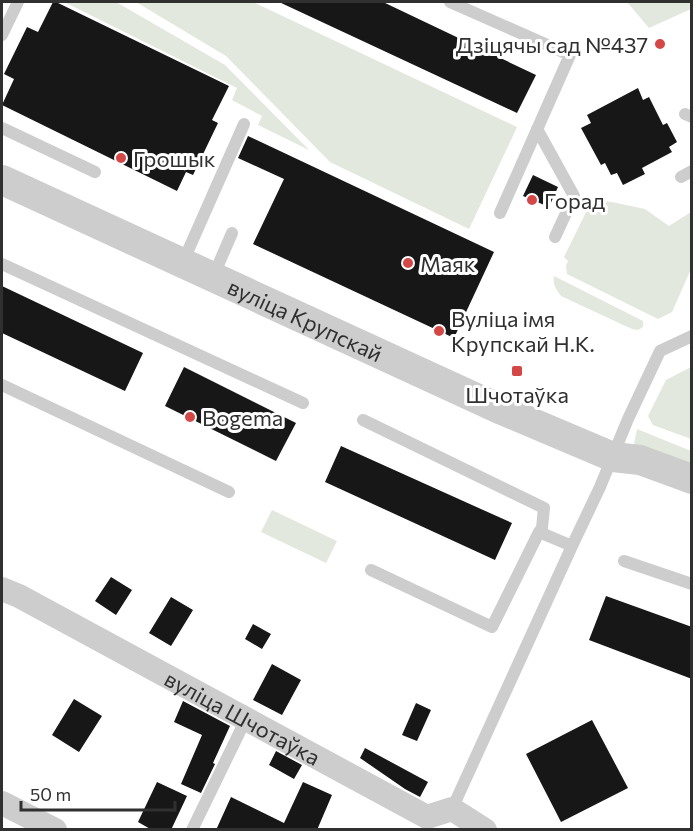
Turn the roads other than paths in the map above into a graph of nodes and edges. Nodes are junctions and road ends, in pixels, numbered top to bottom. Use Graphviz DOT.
graph roads {
  1 [pos="18,2"];
  2 [pos="450,2"];
  3 [pos="2,35"];
  4 [pos="244,124"];
  5 [pos="2,128"];
  6 [pos="537,129"];
  7 [pos="95,172"];
  8 [pos="2,180"];
  9 [pos="500,213"];
  10 [pos="232,233"];
  11 [pos="555,237"];
  12 [pos="182,263"];
  13 [pos="2,264"];
  14 [pos="213,278"];
  15 [pos="692,336"];
  16 [pos="2,386"];
  17 [pos="303,403"];
  18 [pos="363,420"];
  19 [pos="613,457"];
  20 [pos="692,479"];
  21 [pos="229,492"];
  22 [pos="692,500"];
  23 [pos="539,532"];
  24 [pos="572,546"];
  25 [pos="624,561"];
  26 [pos="371,570"];
  27 [pos="692,584"];
  28 [pos="2,589"];
  29 [pos="246,719"];
  30 [pos="2,803"];
  31 [pos="452,809"];
  32 [pos="55,830"];
  33 [pos="192,830"];
  34 [pos="485,830"];
  1 -- 3 [label="lane"];
  2 -- 6 [label="lane"];
  4 -- 12 [label="lane"];
  5 -- 7 [label="lane"];
  6 -- 9 [label="lane"];
  6 -- 11 [label="lane"];
  8 -- 12 [label="street, вуліца Крупскай"];
  10 -- 14 [label="lane"];
  12 -- 14 [label="street, вуліца Крупскай"];
  13 -- 17 [label="lane"];
  14 -- 19 [label="street, вуліца Крупскай"];
  15 -- 19 [label="lane"];
  16 -- 21 [label="lane"];
  18 -- 23 [label="lane"];
  19 -- 20 [label="street, вуліца Крупскай"];
  19 -- 22 [label="street, вуліца Крупскай"];
  19 -- 24 [label="lane"];
  23 -- 24 [label="lane"];
  23 -- 26 [label="lane"];
  24 -- 31 [label="lane"];
  25 -- 27 [label="lane"];
  28 -- 29 [label="street, вуліца Шчотаўка"];
  29 -- 31 [label="street, вуліца Шчотаўка"];
  29 -- 33 [label="lane"];
  30 -- 32 [label="street"];
  31 -- 34 [label="street"];
}
